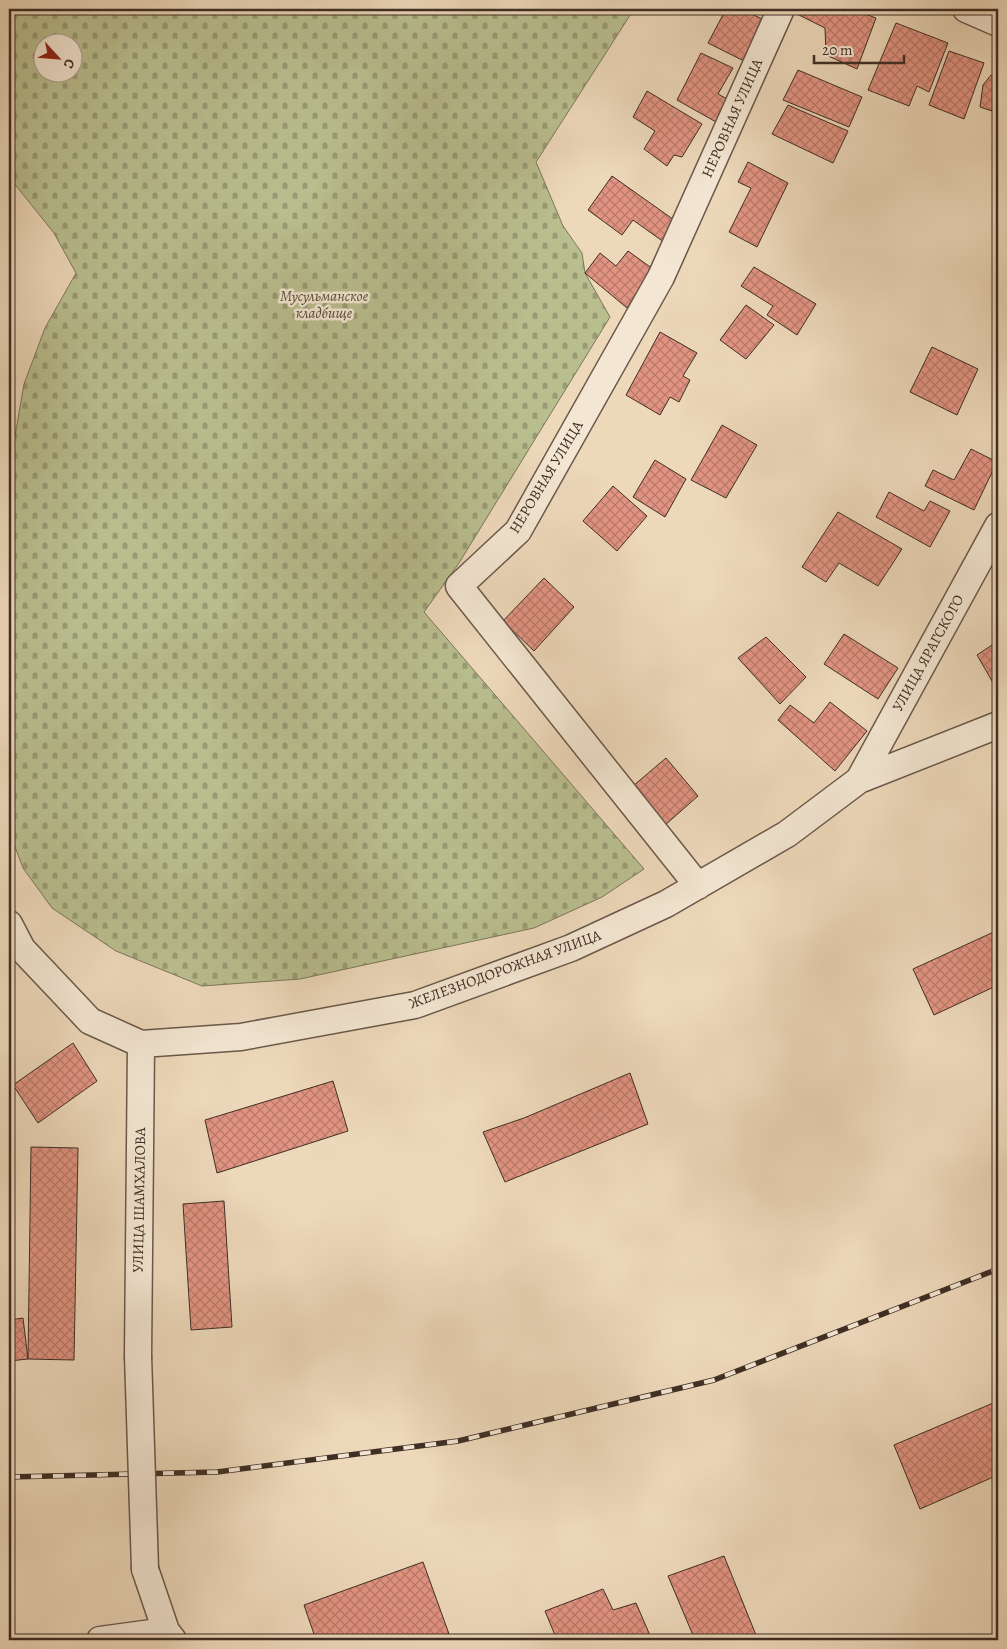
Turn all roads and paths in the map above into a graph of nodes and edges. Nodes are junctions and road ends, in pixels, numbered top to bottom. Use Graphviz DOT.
graph roads {
  1 [pos="781,9"];
  2 [pos="966,9"];
  3 [pos="998,23"];
  4 [pos="998,526"];
  5 [pos="998,725"];
  6 [pos="859,780"];
  7 [pos="698,886"];
  8 [pos="9,924"];
  9 [pos="140,1044"];
  10 [pos="169,1636"];
  11 [pos="100,1640"];
  1 -- 7 [label="street, НЕРОВНАЯ УЛИЦА"];
  2 -- 3 [label="street"];
  4 -- 6 [label="street, УЛИЦА ЯРАГСКОГО"];
  5 -- 6 [label="street, ЖЕЛЕЗНОДОРОЖНАЯ УЛИЦА"];
  6 -- 7 [label="street, ЖЕЛЕЗНОДОРОЖНАЯ УЛИЦА"];
  7 -- 9 [label="street, ЖЕЛЕЗНОДОРОЖНАЯ УЛИЦА"];
  8 -- 9 [label="street"];
  9 -- 10 [label="street, УЛИЦА ШАМХАЛОВА, bridge"];
  10 -- 11 [label="street"];
}
